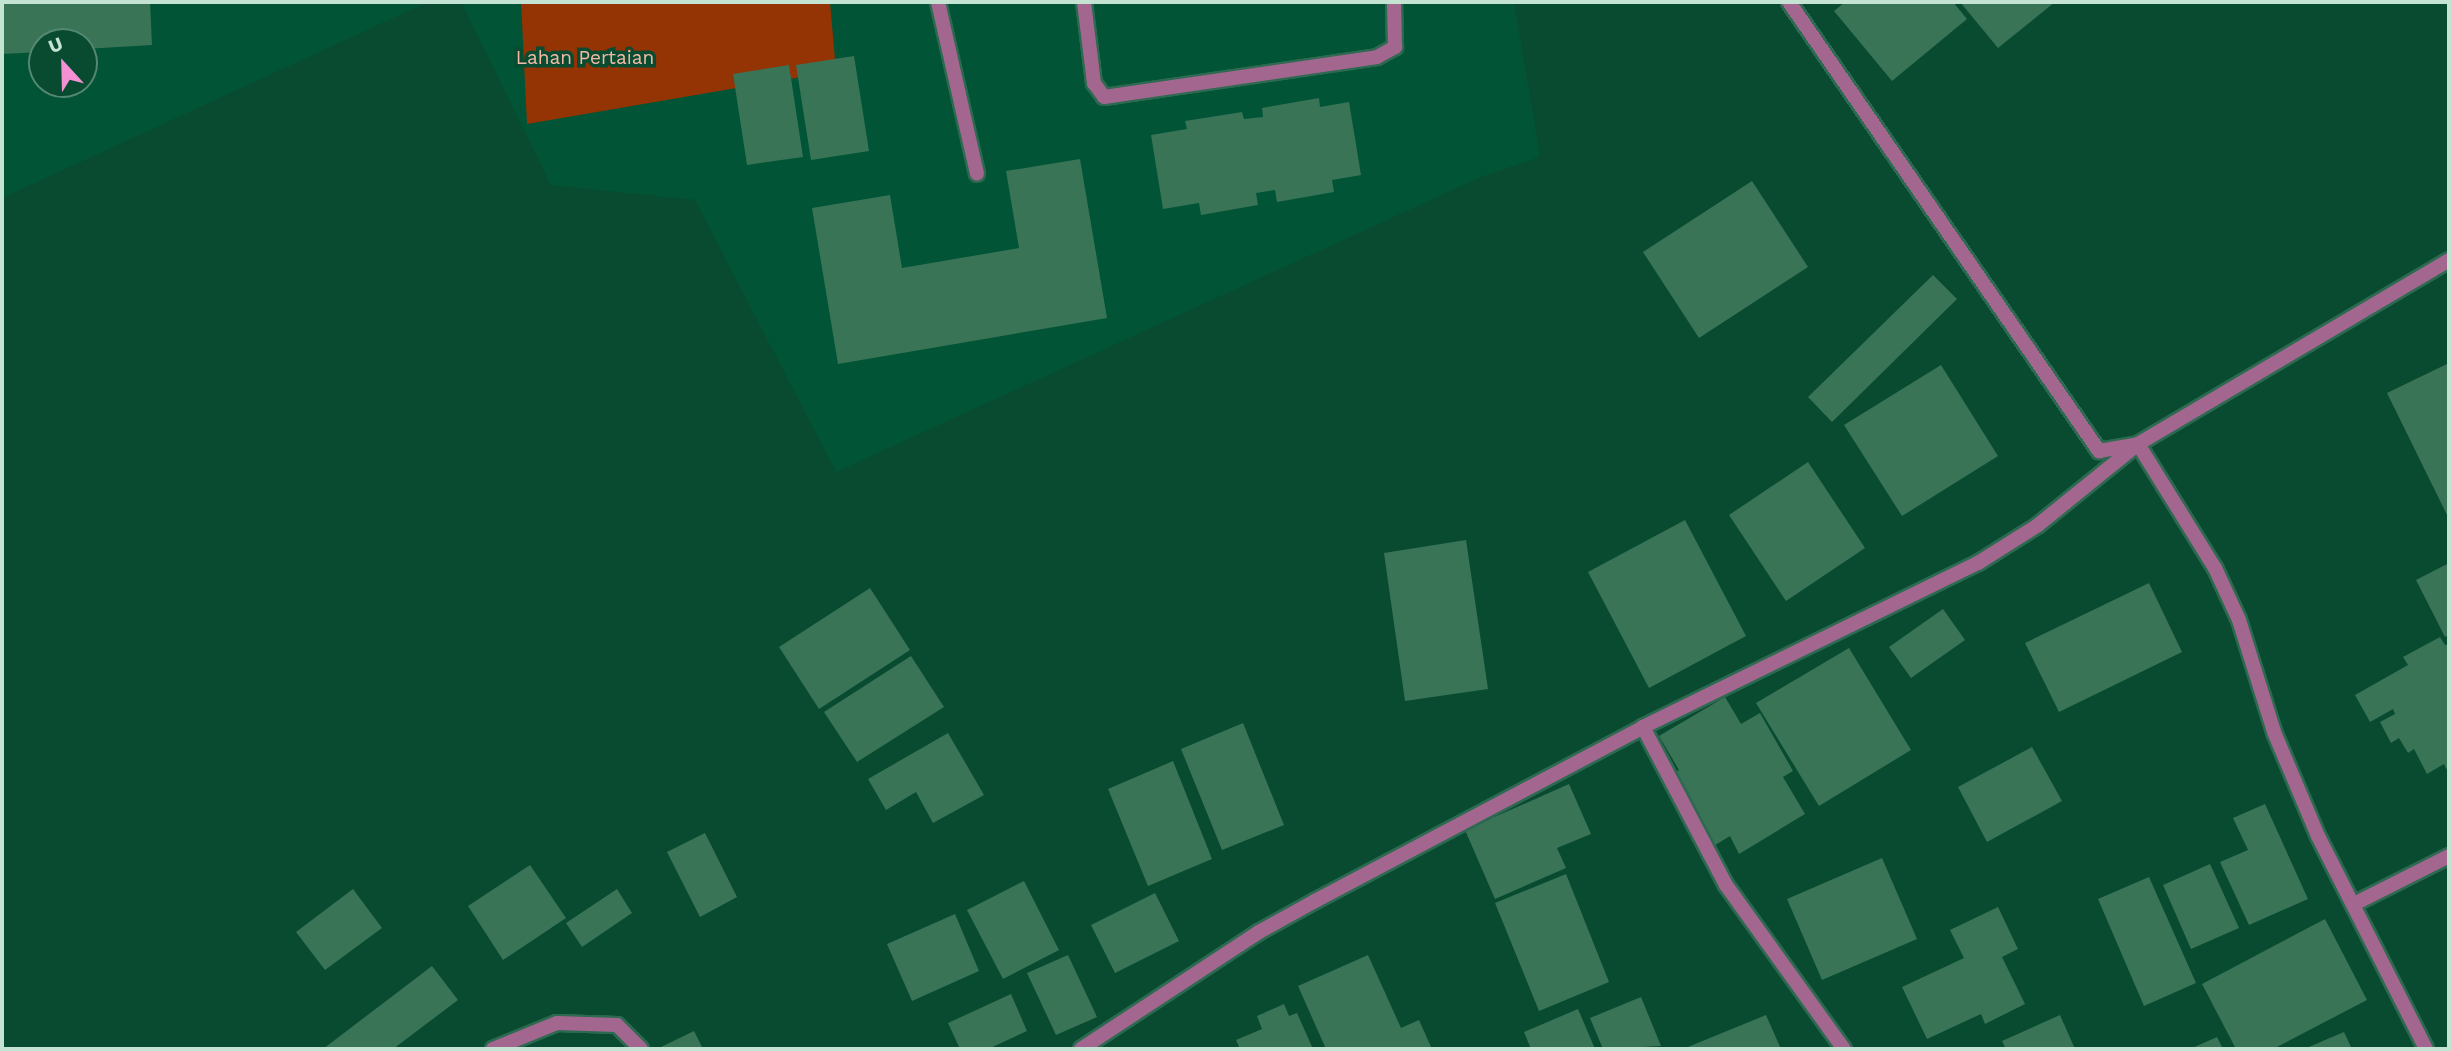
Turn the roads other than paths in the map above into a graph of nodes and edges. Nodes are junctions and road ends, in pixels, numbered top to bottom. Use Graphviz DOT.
graph roads {
  1 [pos="938,2"];
  2 [pos="1084,2"];
  3 [pos="1394,2"];
  4 [pos="1789,2"];
  5 [pos="977,174"];
  6 [pos="2449,260"];
  7 [pos="2138,444"];
  8 [pos="1643,727"];
  9 [pos="2449,856"];
  10 [pos="2354,904"];
  11 [pos="493,1049"];
  12 [pos="641,1049"];
  13 [pos="1081,1049"];
  14 [pos="1844,1049"];
  15 [pos="2426,1049"];
  1 -- 5 [label="street"];
  2 -- 3 [label="street"];
  4 -- 7 [label="street"];
  6 -- 7 [label="street"];
  7 -- 8 [label="street"];
  7 -- 10 [label="street"];
  8 -- 13 [label="street"];
  8 -- 14 [label="street"];
  9 -- 10 [label="street"];
  10 -- 15 [label="street"];
  11 -- 12 [label="street"];
}
